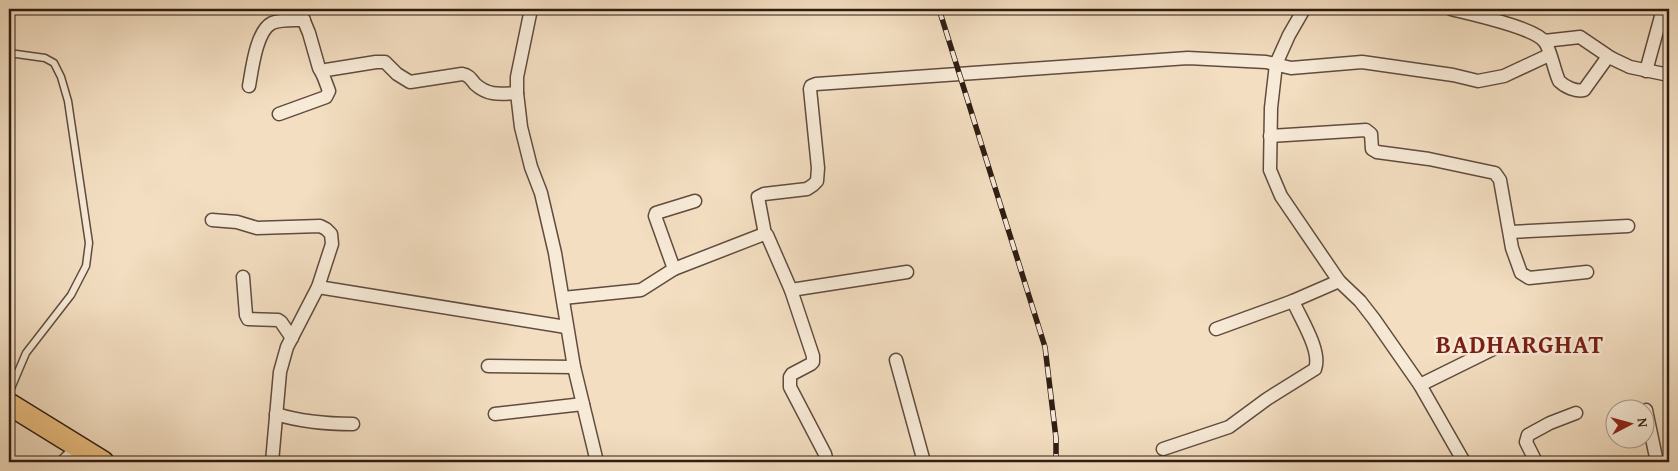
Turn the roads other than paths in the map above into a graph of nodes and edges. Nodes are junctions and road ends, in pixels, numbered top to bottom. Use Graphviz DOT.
graph roads {
  1 [pos="531,9"];
  2 [pos="1304,9"];
  3 [pos="1451,9"];
  4 [pos="1663,9"];
  5 [pos="301,15"];
  6 [pos="1544,41"];
  7 [pos="9,53"];
  8 [pos="1550,54"];
  9 [pos="1611,58"];
  10 [pos="1276,64"];
  11 [pos="1646,71"];
  12 [pos="323,75"];
  13 [pos="1669,75"];
  14 [pos="249,86"];
  15 [pos="517,93"];
  16 [pos="278,114"];
  17 [pos="1270,136"];
  18 [pos="695,201"];
  19 [pos="212,220"];
  20 [pos="1628,226"];
  21 [pos="1510,232"];
  22 [pos="765,234"];
  23 [pos="674,269"];
  24 [pos="907,272"];
  25 [pos="1587,272"];
  26 [pos="243,276"];
  27 [pos="1339,281"];
  28 [pos="318,288"];
  29 [pos="791,290"];
  30 [pos="563,298"];
  31 [pos="1293,301"];
  32 [pos="566,327"];
  33 [pos="1216,329"];
  34 [pos="292,338"];
  35 [pos="1495,348"];
  36 [pos="896,360"];
  37 [pos="488,366"];
  38 [pos="574,367"];
  39 [pos="1420,385"];
  40 [pos="9,393"];
  41 [pos="9,404"];
  42 [pos="583,404"];
  43 [pos="1576,413"];
  44 [pos="276,414"];
  45 [pos="495,414"];
  46 [pos="353,424"];
  47 [pos="78,447"];
  48 [pos="1654,448"];
  49 [pos="1163,449"];
  50 [pos="63,462"];
  51 [pos="103,462"];
  52 [pos="272,462"];
  53 [pos="597,462"];
  54 [pos="827,462"];
  55 [pos="924,462"];
  56 [pos="1464,462"];
  57 [pos="1536,462"];
  58 [pos="1657,462"];
  1 -- 15 [label="street"];
  2 -- 10 [label="street"];
  3 -- 6 [label="street"];
  4 -- 11 [label="street"];
  5 -- 12 [label="street"];
  5 -- 14 [label="street"];
  6 -- 8 [label="street"];
  6 -- 9 [label="street"];
  7 -- 40 [label="lane"];
  8 -- 9 [label="street"];
  8 -- 10 [label="street"];
  9 -- 11 [label="street"];
  10 -- 17 [label="street"];
  10 -- 22 [label="street"];
  11 -- 13 [label="street"];
  12 -- 15 [label="street"];
  12 -- 16 [label="street"];
  15 -- 30 [label="street"];
  17 -- 21 [label="street"];
  17 -- 27 [label="street"];
  18 -- 23 [label="street"];
  19 -- 28 [label="street"];
  20 -- 21 [label="street"];
  21 -- 25 [label="street"];
  22 -- 23 [label="street"];
  22 -- 29 [label="street"];
  23 -- 30 [label="street"];
  24 -- 29 [label="street"];
  26 -- 34 [label="street"];
  27 -- 31 [label="street"];
  27 -- 39 [label="street"];
  28 -- 32 [label="street"];
  28 -- 34 [label="street"];
  29 -- 54 [label="street"];
  30 -- 32 [label="street"];
  31 -- 33 [label="street"];
  31 -- 49 [label="street"];
  32 -- 38 [label="street"];
  34 -- 44 [label="street"];
  35 -- 39 [label="street"];
  36 -- 55 [label="street"];
  37 -- 38 [label="street"];
  38 -- 42 [label="street"];
  39 -- 56 [label="street"];
  41 -- 47 [label="main road"];
  42 -- 45 [label="street"];
  42 -- 53 [label="street"];
  43 -- 57 [label="street"];
  44 -- 46 [label="street"];
  44 -- 52 [label="street"];
  47 -- 50 [label="street"];
  47 -- 51 [label="main road"];
  48 -- 58 [label="street"];
}
